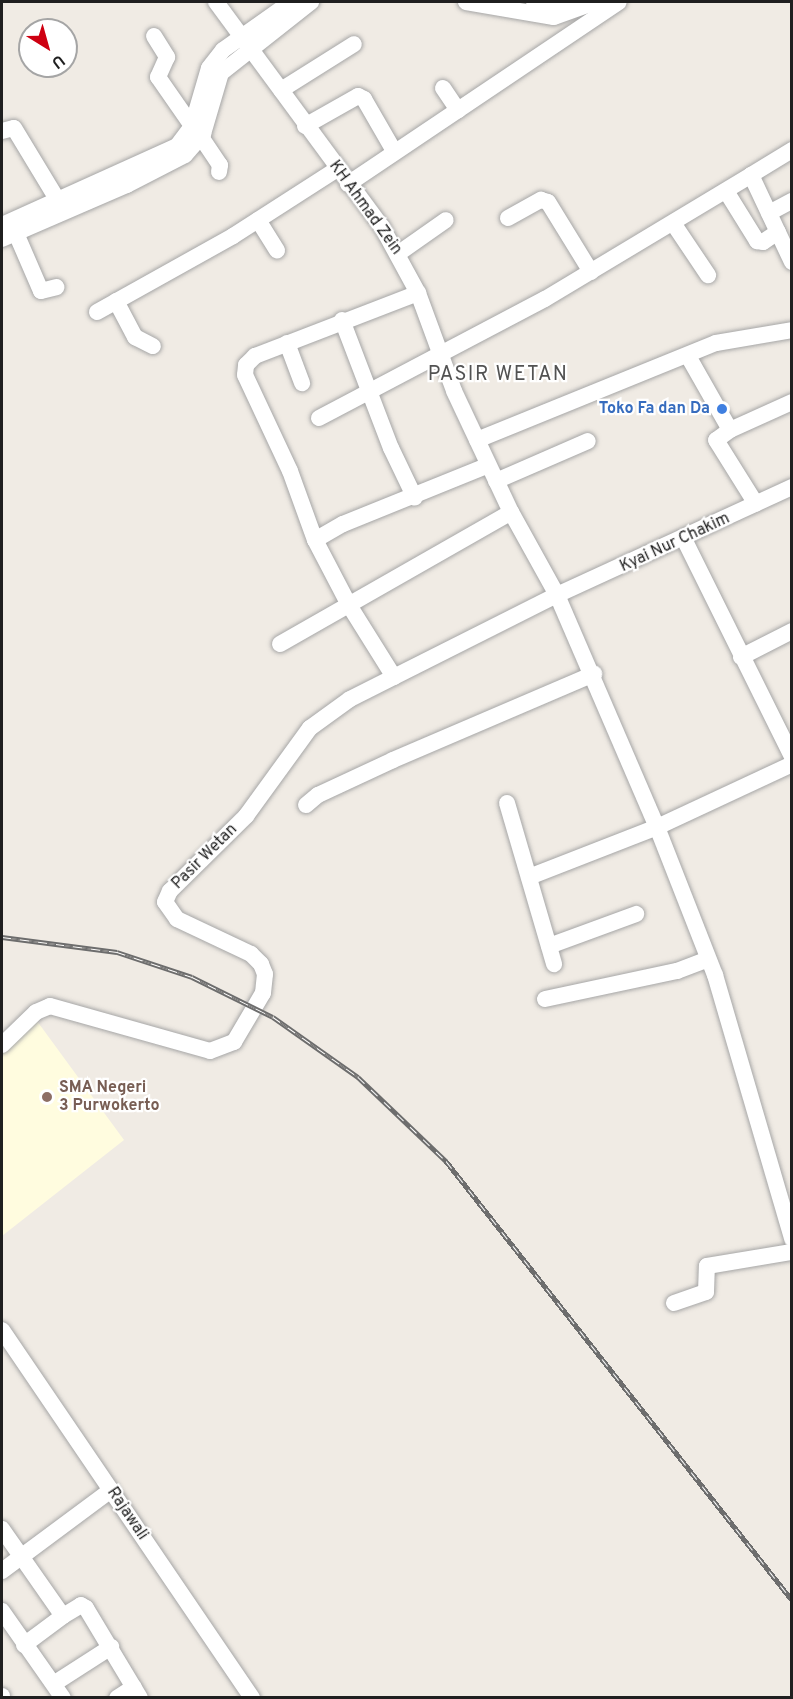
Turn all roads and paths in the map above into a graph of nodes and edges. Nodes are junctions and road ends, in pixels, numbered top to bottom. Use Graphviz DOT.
graph roads {
  1 [pos="216,2"];
  2 [pos="291,2"];
  3 [pos="310,2"];
  4 [pos="466,2"];
  5 [pos="534,2"];
  6 [pos="573,2"];
  7 [pos="596,2"];
  8 [pos="619,2"];
  9 [pos="275,21"];
  10 [pos="154,36"];
  11 [pos="246,44"];
  12 [pos="354,44"];
  13 [pos="443,88"];
  14 [pos="281,90"];
  15 [pos="458,110"];
  16 [pos="305,126"];
  17 [pos="2,131"];
  18 [pos="197,131"];
  19 [pos="792,150"];
  20 [pos="394,152"];
  21 [pos="336,170"];
  22 [pos="219,172"];
  23 [pos="751,175"];
  24 [pos="348,184"];
  25 [pos="726,191"];
  26 [pos="57,199"];
  27 [pos="792,201"];
  28 [pos="768,213"];
  29 [pos="508,218"];
  30 [pos="258,219"];
  31 [pos="446,220"];
  32 [pos="673,223"];
  33 [pos="9,228"];
  34 [pos="778,232"];
  35 [pos="277,251"];
  36 [pos="399,253"];
  37 [pos="792,262"];
  38 [pos="591,272"];
  39 [pos="708,275"];
  40 [pos="57,287"];
  41 [pos="418,293"];
  42 [pos="116,301"];
  43 [pos="97,312"];
  44 [pos="342,320"];
  45 [pos="792,330"];
  46 [pos="287,343"];
  47 [pos="153,346"];
  48 [pos="439,354"];
  49 [pos="688,356"];
  50 [pos="302,383"];
  51 [pos="370,391"];
  52 [pos="792,402"];
  53 [pos="319,418"];
  54 [pos="730,430"];
  55 [pos="477,440"];
  56 [pos="588,441"];
  57 [pos="492,473"];
  58 [pos="792,487"];
  59 [pos="415,498"];
  60 [pos="756,504"];
  61 [pos="511,512"];
  62 [pos="684,539"];
  63 [pos="315,540"];
  64 [pos="557,596"];
  65 [pos="349,605"];
  66 [pos="792,630"];
  67 [pos="280,644"];
  68 [pos="741,657"];
  69 [pos="594,674"];
  70 [pos="394,677"];
  71 [pos="792,757"];
  72 [pos="792,764"];
  73 [pos="507,803"];
  74 [pos="306,806"];
  75 [pos="657,827"];
  76 [pos="529,877"];
  77 [pos="636,914"];
  78 [pos="549,946"];
  79 [pos="708,959"];
  80 [pos="554,964"];
  81 [pos="545,999"];
  82 [pos="2,1045"];
  83 [pos="792,1239"];
  84 [pos="792,1252"];
  85 [pos="674,1303"];
  86 [pos="2,1330"];
  87 [pos="111,1490"];
  88 [pos="2,1529"];
  89 [pos="21,1556"];
  90 [pos="2,1571"];
  91 [pos="2,1611"];
  92 [pos="63,1616"];
  93 [pos="24,1645"];
  94 [pos="111,1647"];
  95 [pos="59,1690"];
  96 [pos="137,1692"];
  97 [pos="117,1698"];
  98 [pos="252,1698"];
  1 -- 11 [label="street, KH Ahmad Zein"];
  2 -- 9 [label="street"];
  3 -- 9 [label="street"];
  4 -- 7 [label="street"];
  5 -- 6 [label="street"];
  8 -- 15 [label="street"];
  9 -- 11 [label="street"];
  10 -- 18 [label="street"];
  11 -- 14 [label="street, KH Ahmad Zein"];
  11 -- 18 [label="street"];
  12 -- 14 [label="street"];
  13 -- 15 [label="street"];
  14 -- 16 [label="street, KH Ahmad Zein"];
  15 -- 20 [label="street"];
  16 -- 20 [label="street"];
  16 -- 21 [label="street, KH Ahmad Zein"];
  17 -- 26 [label="street"];
  18 -- 22 [label="street"];
  18 -- 26 [label="street"];
  18 -- 33 [label="street"];
  19 -- 23 [label="street"];
  20 -- 24 [label="street"];
  21 -- 24 [label="street, KH Ahmad Zein"];
  21 -- 30 [label="street"];
  23 -- 25 [label="street"];
  23 -- 28 [label="street"];
  24 -- 36 [label="street, KH Ahmad Zein"];
  25 -- 32 [label="street"];
  25 -- 34 [label="street"];
  26 -- 33 [label="street"];
  27 -- 28 [label="street"];
  28 -- 34 [label="street"];
  29 -- 38 [label="street"];
  30 -- 35 [label="street"];
  30 -- 42 [label="street"];
  31 -- 36 [label="street"];
  32 -- 38 [label="street"];
  32 -- 39 [label="street"];
  33 -- 40 [label="street"];
  34 -- 37 [label="street"];
  36 -- 41 [label="street, KH Ahmad Zein"];
  38 -- 48 [label="street"];
  41 -- 44 [label="street"];
  41 -- 48 [label="street, KH Ahmad Zein"];
  42 -- 43 [label="street"];
  42 -- 47 [label="street"];
  44 -- 46 [label="street"];
  44 -- 51 [label="street"];
  45 -- 49 [label="street"];
  46 -- 50 [label="street"];
  46 -- 63 [label="street"];
  48 -- 51 [label="street"];
  48 -- 55 [label="street, KH Ahmad Zein"];
  49 -- 54 [label="street"];
  49 -- 55 [label="street"];
  51 -- 53 [label="street"];
  51 -- 59 [label="street"];
  52 -- 54 [label="street"];
  54 -- 60 [label="street"];
  55 -- 57 [label="street, KH Ahmad Zein"];
  56 -- 57 [label="street"];
  57 -- 59 [label="street"];
  57 -- 61 [label="street, KH Ahmad Zein"];
  58 -- 60 [label="street, Kyai Nur Chakim"];
  59 -- 63 [label="street"];
  60 -- 62 [label="street, Kyai Nur Chakim"];
  61 -- 64 [label="street, KH Ahmad Zein"];
  61 -- 65 [label="street"];
  62 -- 64 [label="street, Kyai Nur Chakim"];
  62 -- 68 [label="street"];
  63 -- 65 [label="street"];
  64 -- 69 [label="street, KH Ahmad Zein"];
  64 -- 70 [label="street, Pasir Wetan"];
  65 -- 67 [label="street"];
  65 -- 70 [label="street"];
  66 -- 68 [label="street"];
  68 -- 71 [label="street"];
  69 -- 74 [label="street"];
  69 -- 75 [label="street, KH Ahmad Zein"];
  70 -- 82 [label="street, Pasir Wetan"];
  72 -- 75 [label="street"];
  73 -- 76 [label="street"];
  75 -- 76 [label="street"];
  75 -- 79 [label="street, KH Ahmad Zein"];
  76 -- 78 [label="street"];
  77 -- 78 [label="street"];
  78 -- 80 [label="street"];
  79 -- 81 [label="street"];
  79 -- 83 [label="street, KH Ahmad Zein"];
  84 -- 85 [label="street"];
  86 -- 87 [label="street, Rajawali"];
  87 -- 89 [label="street"];
  87 -- 98 [label="street, Rajawali"];
  88 -- 89 [label="street"];
  89 -- 90 [label="street"];
  89 -- 92 [label="street"];
  91 -- 93 [label="street"];
  92 -- 93 [label="street"];
  92 -- 94 [label="street"];
  93 -- 95 [label="street"];
  94 -- 95 [label="street"];
  94 -- 96 [label="street"];
  96 -- 97 [label="street"];
}
